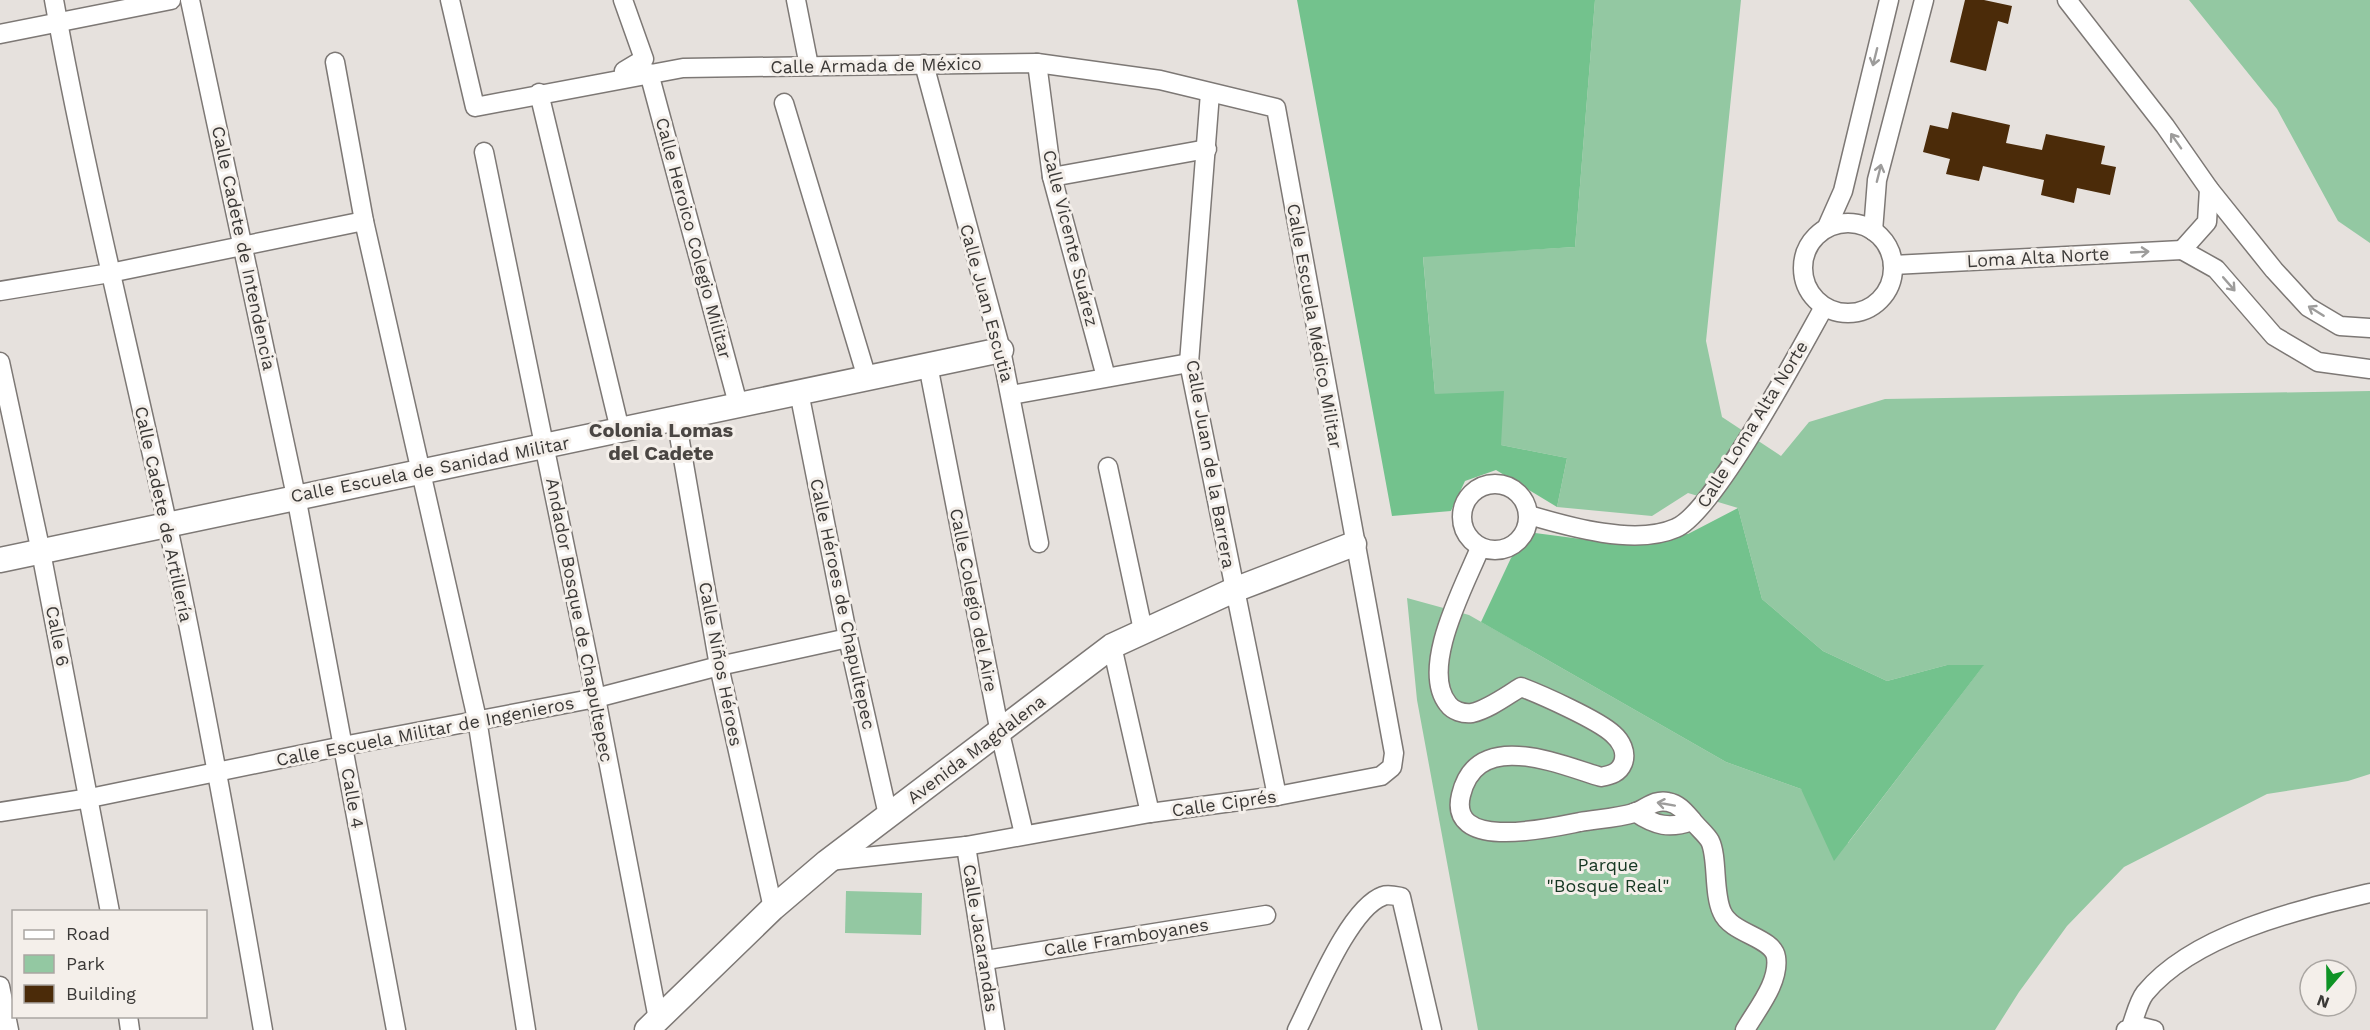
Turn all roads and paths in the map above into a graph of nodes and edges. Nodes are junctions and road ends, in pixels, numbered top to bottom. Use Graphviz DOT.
graph roads {
  1 [pos="54,0"];
  2 [pos="171,0"];
  3 [pos="190,0"];
  4 [pos="450,0"];
  5 [pos="624,0"];
  6 [pos="796,0"];
  7 [pos="1889,0"];
  8 [pos="1924,0"];
  9 [pos="2067,0"];
  10 [pos="58,22"];
  11 [pos="0,34"];
  12 [pos="924,56"];
  13 [pos="335,62"];
  14 [pos="1037,63"];
  15 [pos="809,66"];
  16 [pos="649,73"];
  17 [pos="626,77"];
  18 [pos="539,93"];
  19 [pos="1210,93"];
  20 [pos="784,103"];
  21 [pos="1276,108"];
  22 [pos="1207,149"];
  23 [pos="484,152"];
  24 [pos="1052,177"];
  25 [pos="2209,189"];
  26 [pos="364,221"];
  27 [pos="1827,227"];
  28 [pos="1873,231"];
  29 [pos="244,246"];
  30 [pos="2182,250"];
  31 [pos="1893,265"];
  32 [pos="110,273"];
  33 [pos="0,291"];
  34 [pos="1824,307"];
  35 [pos="2370,328"];
  36 [pos="1001,350"];
  37 [pos="0,362"];
  38 [pos="1189,363"];
  39 [pos="928,365"];
  40 [pos="2370,369"];
  41 [pos="1106,377"];
  42 [pos="867,378"];
  43 [pos="799,392"];
  44 [pos="1011,395"];
  45 [pos="738,404"];
  46 [pos="676,418"];
  47 [pos="620,430"];
  48 [pos="545,447"];
  49 [pos="1108,467"];
  50 [pos="421,471"];
  51 [pos="296,496"];
  52 [pos="1528,515"];
  53 [pos="168,525"];
  54 [pos="1039,543"];
  55 [pos="1354,544"];
  56 [pos="1480,548"];
  57 [pos="41,552"];
  58 [pos="0,560"];
  59 [pos="1234,590"];
  60 [pos="1143,630"];
  61 [pos="848,638"];
  62 [pos="1112,646"];
  63 [pos="719,666"];
  64 [pos="596,699"];
  65 [pos="477,719"];
  66 [pos="1000,733"];
  67 [pos="343,746"];
  68 [pos="218,772"];
  69 [pos="1277,796"];
  70 [pos="90,798"];
  71 [pos="0,812"];
  72 [pos="1635,812"];
  73 [pos="1150,813"];
  74 [pos="888,815"];
  75 [pos="1692,821"];
  76 [pos="1024,834"];
  77 [pos="966,846"];
  78 [pos="827,862"];
  79 [pos="2370,893"];
  80 [pos="773,908"];
  81 [pos="110,910"];
  82 [pos="1266,915"];
  83 [pos="986,960"];
  84 [pos="0,986"];
  85 [pos="652,1024"];
  86 [pos="2128,1029"];
  87 [pos="9,1030"];
  88 [pos="262,1030"];
  89 [pos="396,1030"];
  90 [pos="526,1030"];
  91 [pos="995,1030"];
  92 [pos="1297,1030"];
  93 [pos="1432,1030"];
  94 [pos="1745,1030"];
  95 [pos="2154,1030"];
  1 -- 10 [label="street, Calle Cadete de Artillería"];
  2 -- 10 [label="street"];
  3 -- 29 [label="street, Calle Cadete de Intendencia"];
  4 -- 18 [label="street, Calle Armada de México"];
  5 -- 17 [label="street"];
  6 -- 15 [label="street"];
  7 -- 27 [label="street, one-way"];
  28 -- 8 [label="street, one-way"];
  25 -- 9 [label="street, one-way"];
  10 -- 11 [label="street"];
  10 -- 32 [label="street, Calle Cadete de Artillería"];
  12 -- 14 [label="street, Calle Armada de México"];
  12 -- 15 [label="street, Calle Armada de México"];
  12 -- 36 [label="street, Calle Juan Escutia"];
  13 -- 26 [label="street"];
  14 -- 19 [label="street, Calle Armada de México"];
  14 -- 24 [label="street, Calle Vicente Suárez"];
  15 -- 16 [label="street, Calle Armada de México"];
  16 -- 17 [label="street, Calle Armada de México"];
  16 -- 45 [label="street, Calle Heroico Colegio Militar"];
  17 -- 18 [label="street, Calle Armada de México"];
  18 -- 47 [label="street"];
  19 -- 21 [label="street, Calle Armada de México"];
  19 -- 22 [label="street, Calle Juan de la Barrera"];
  20 -- 42 [label="street"];
  21 -- 55 [label="street, Calle Escuela Médico Militar"];
  22 -- 24 [label="street"];
  22 -- 38 [label="street, Calle Juan de la Barrera"];
  23 -- 48 [label="street, Andador Bosque de Chapultepec"];
  24 -- 41 [label="street, Calle Vicente Suárez"];
  25 -- 30 [label="street"];
  35 -- 25 [label="street, one-way"];
  26 -- 29 [label="street"];
  26 -- 50 [label="street"];
  27 -- 28 [label="street"];
  27 -- 34 [label="street"];
  28 -- 31 [label="street"];
  29 -- 32 [label="street"];
  29 -- 51 [label="street, Calle Cadete de Intendencia"];
  31 -- 30 [label="street, Loma Alta Norte, one-way"];
  30 -- 40 [label="street, one-way"];
  31 -- 34 [label="street"];
  32 -- 33 [label="street"];
  32 -- 53 [label="street, Calle Cadete de Artillería"];
  34 -- 52 [label="street, Calle Loma Alta Norte"];
  36 -- 39 [label="street, Calle Escuela de Sanidad Militar"];
  36 -- 44 [label="street, Calle Juan Escutia"];
  37 -- 57 [label="street, Calle 6"];
  38 -- 41 [label="street"];
  38 -- 59 [label="street, Calle Juan de la Barrera"];
  39 -- 42 [label="street, Calle Escuela de Sanidad Militar"];
  39 -- 66 [label="street, Calle Colegio del Aire"];
  41 -- 44 [label="street"];
  42 -- 43 [label="street, Calle Escuela de Sanidad Militar"];
  43 -- 45 [label="street, Calle Escuela de Sanidad Militar"];
  43 -- 61 [label="street, Calle Héroes de Chapultepec"];
  44 -- 54 [label="street, Calle Juan Escutia"];
  45 -- 46 [label="street, Calle Escuela de Sanidad Militar"];
  46 -- 47 [label="street, Calle Escuela de Sanidad Militar"];
  46 -- 63 [label="street, Calle Niños Héroes"];
  47 -- 48 [label="street, Calle Escuela de Sanidad Militar"];
  48 -- 50 [label="street, Calle Escuela de Sanidad Militar"];
  48 -- 64 [label="street, Andador Bosque de Chapultepec"];
  49 -- 60 [label="street"];
  50 -- 51 [label="street, Calle Escuela de Sanidad Militar"];
  50 -- 65 [label="street"];
  51 -- 53 [label="street, Calle Escuela de Sanidad Militar"];
  51 -- 67 [label="street, Calle 4"];
  52 -- 56 [label="street"];
  52 -- 56 [label="street"];
  53 -- 57 [label="street, Calle Escuela de Sanidad Militar"];
  53 -- 68 [label="street, Calle Cadete de Artillería"];
  55 -- 59 [label="street, Avenida Magdalena"];
  55 -- 69 [label="street, Calle Ciprés"];
  56 -- 72 [label="street"];
  57 -- 58 [label="street, Calle Escuela de Sanidad Militar"];
  57 -- 70 [label="street, Calle 6"];
  59 -- 60 [label="street, Avenida Magdalena"];
  59 -- 69 [label="street, Calle Juan de la Barrera"];
  60 -- 62 [label="street, Avenida Magdalena"];
  61 -- 63 [label="street, Calle Escuela Militar de Ingenieros"];
  61 -- 74 [label="street, Calle Héroes de Chapultepec"];
  62 -- 66 [label="street, Avenida Magdalena"];
  62 -- 73 [label="street"];
  63 -- 64 [label="street, Calle Escuela Militar de Ingenieros"];
  63 -- 80 [label="street, Calle Niños Héroes"];
  64 -- 65 [label="street, Calle Escuela Militar de Ingenieros"];
  64 -- 85 [label="street, Andador Bosque de Chapultepec"];
  65 -- 67 [label="street, Calle Escuela Militar de Ingenieros"];
  65 -- 90 [label="street"];
  66 -- 74 [label="street, Avenida Magdalena"];
  66 -- 76 [label="street, Calle Colegio del Aire"];
  67 -- 68 [label="street, Calle Escuela Militar de Ingenieros"];
  67 -- 89 [label="street, Calle 4"];
  68 -- 70 [label="street, Calle Escuela Militar de Ingenieros"];
  68 -- 88 [label="street, Calle Cadete de Artillería"];
  69 -- 73 [label="street, Calle Ciprés"];
  70 -- 71 [label="street, Calle Escuela Militar de Ingenieros"];
  70 -- 81 [label="street, Calle 6"];
  72 -- 75 [label="street"];
  75 -- 72 [label="street, one-way"];
  73 -- 76 [label="street, Calle Ciprés"];
  74 -- 78 [label="street, Avenida Magdalena"];
  75 -- 94 [label="street"];
  76 -- 77 [label="street, Calle Ciprés"];
  77 -- 78 [label="street, Calle Ciprés"];
  77 -- 83 [label="street, Calle Jacarandas"];
  78 -- 80 [label="street, Avenida Magdalena"];
  79 -- 86 [label="street"];
  80 -- 85 [label="street, Avenida Magdalena"];
  82 -- 83 [label="street, Calle Framboyanes"];
  83 -- 91 [label="street, Calle Jacarandas"];
  84 -- 87 [label="street"];
  86 -- 95 [label="street"];
  92 -- 93 [label="street"];
}
